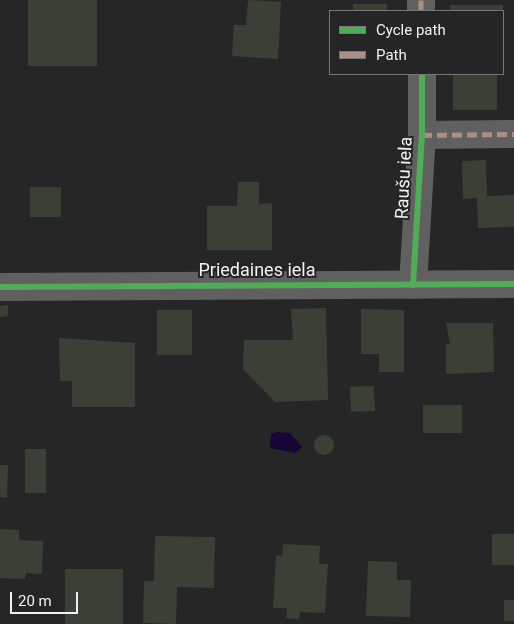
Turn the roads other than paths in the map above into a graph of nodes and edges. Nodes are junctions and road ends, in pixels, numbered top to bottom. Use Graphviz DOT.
graph roads {
  1 [pos="422,75"];
  2 [pos="514,134"];
  3 [pos="422,135"];
  4 [pos="514,284"];
  5 [pos="413,285"];
  6 [pos="0,287"];
  1 -- 3 [label="street, Raušu iela"];
  2 -- 3 [label="street, Raušu iela"];
  3 -- 5 [label="street, Raušu iela"];
  4 -- 5 [label="street, Priedaines iela"];
  5 -- 6 [label="street, Priedaines iela"];
}
